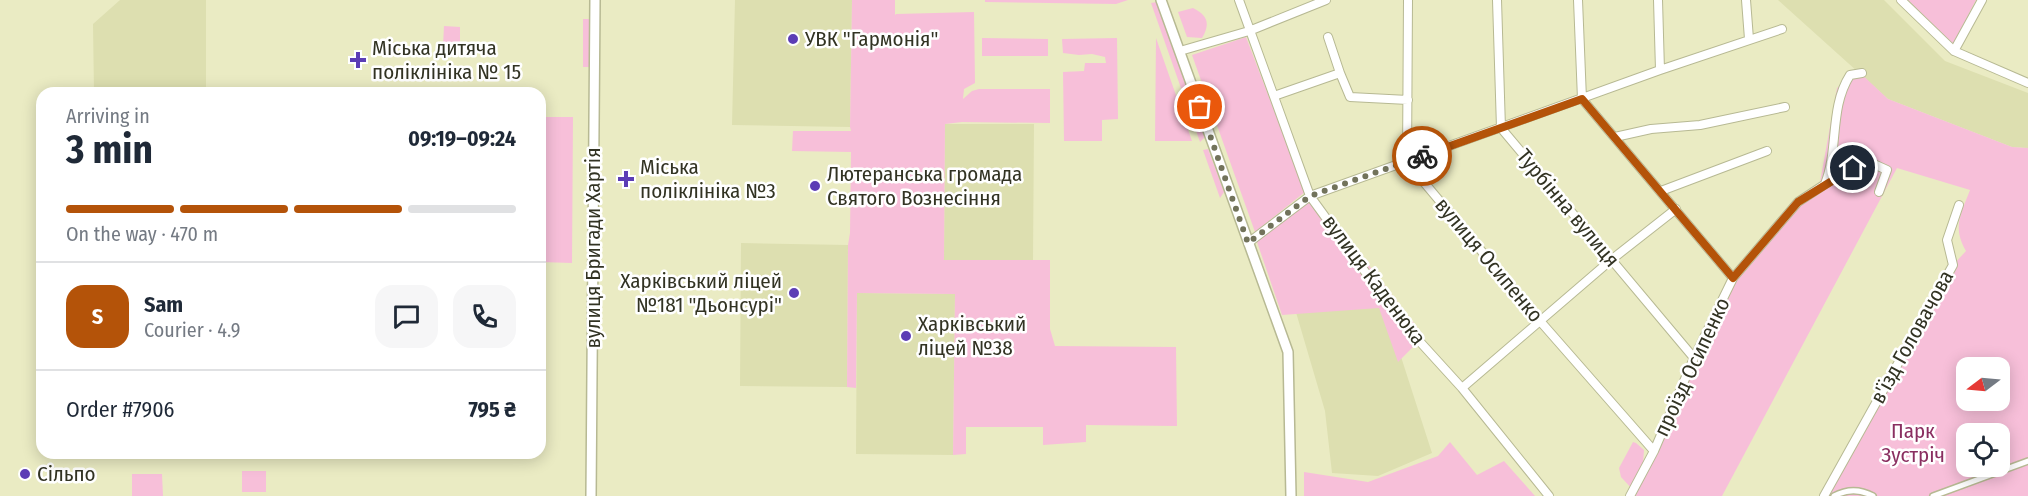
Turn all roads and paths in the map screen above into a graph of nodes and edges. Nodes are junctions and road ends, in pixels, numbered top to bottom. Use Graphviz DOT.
graph roads {
  1 [pos="595,0"];
  2 [pos="1161,0"];
  3 [pos="1239,0"];
  4 [pos="1326,0"];
  5 [pos="1408,0"];
  6 [pos="1497,0"];
  7 [pos="1578,0"];
  8 [pos="1658,0"];
  9 [pos="1746,0"];
  10 [pos="1901,0"];
  11 [pos="1982,0"];
  12 [pos="1782,29"];
  13 [pos="1249,31"];
  14 [pos="1328,37"];
  15 [pos="1749,39"];
  16 [pos="1180,51"];
  17 [pos="1954,51"];
  18 [pos="1660,70"];
  19 [pos="1340,73"];
  20 [pos="1862,73"];
  21 [pos="2028,83"];
  22 [pos="1274,96"];
  23 [pos="1582,99"];
  24 [pos="1408,100"];
  25 [pos="1785,107"];
  26 [pos="1501,128"];
  27 [pos="1615,137"];
  28 [pos="1767,152"];
  29 [pos="1407,162"];
  30 [pos="1825,185"];
  31 [pos="1661,191"];
  32 [pos="1879,192"];
  33 [pos="1310,196"];
  34 [pos="1959,205"];
  35 [pos="1676,209"];
  36 [pos="1248,243"];
  37 [pos="1611,261"];
  38 [pos="1733,278"];
  39 [pos="1540,321"];
  40 [pos="1694,358"];
  41 [pos="1462,388"];
  42 [pos="1654,451"];
  43 [pos="2028,462"];
  44 [pos="591,496"];
  45 [pos="1291,496"];
  46 [pos="1549,496"];
  47 [pos="1630,496"];
  48 [pos="1824,496"];
  49 [pos="1834,496"];
  50 [pos="1873,496"];
  51 [pos="1933,496"];
  1 -- 44 [label="street, вулиця Бригади Хартія"];
  2 -- 16 [label="street"];
  3 -- 13 [label="street, вулиця Каденюка"];
  4 -- 13 [label="street"];
  5 -- 24 [label="street"];
  6 -- 26 [label="street, Турбінна вулиця"];
  7 -- 23 [label="street"];
  8 -- 18 [label="street"];
  9 -- 15 [label="street"];
  10 -- 17 [label="street"];
  11 -- 17 [label="street"];
  12 -- 15 [label="street"];
  13 -- 16 [label="street"];
  13 -- 22 [label="street, вулиця Каденюка"];
  14 -- 19 [label="street"];
  15 -- 18 [label="street"];
  16 -- 36 [label="street"];
  17 -- 21 [label="street"];
  18 -- 23 [label="street"];
  19 -- 22 [label="street"];
  19 -- 24 [label="street"];
  20 -- 30 [label="street"];
  22 -- 33 [label="street, вулиця Каденюка"];
  23 -- 26 [label="street"];
  23 -- 27 [label="street"];
  24 -- 29 [label="street"];
  25 -- 27 [label="street"];
  26 -- 29 [label="street"];
  26 -- 37 [label="street, Турбінна вулиця"];
  27 -- 31 [label="street"];
  28 -- 31 [label="street"];
  29 -- 33 [label="street"];
  29 -- 39 [label="street, вулиця Осипенко"];
  30 -- 32 [label="street, проїзд Осипенко"];
  30 -- 38 [label="street, проїзд Осипенко"];
  31 -- 35 [label="street"];
  33 -- 36 [label="street"];
  33 -- 41 [label="street, вулиця Каденюка"];
  34 -- 48 [label="street, в'їзд Головачова"];
  35 -- 37 [label="street"];
  35 -- 38 [label="street"];
  36 -- 45 [label="street"];
  37 -- 39 [label="street"];
  37 -- 40 [label="street, Турбінна вулиця"];
  38 -- 40 [label="street, проїзд Осипенко"];
  39 -- 41 [label="street"];
  39 -- 42 [label="street, вулиця Осипенко"];
  40 -- 42 [label="street, проїзд Осипенко"];
  41 -- 46 [label="street, вулиця Каденюка"];
  42 -- 47 [label="street, проїзд Осипенко"];
  43 -- 51 [label="street"];
  49 -- 50 [label="street"];
}
